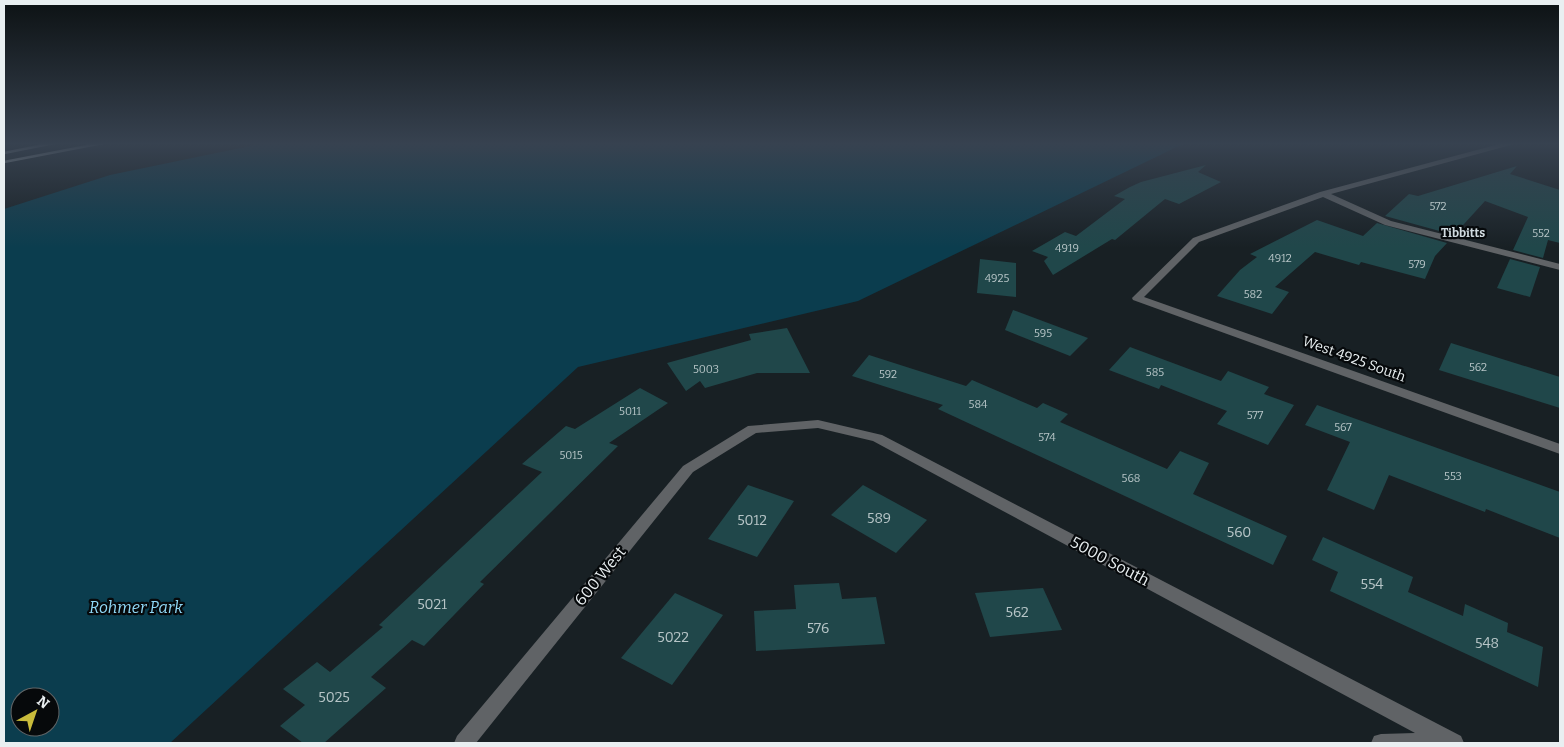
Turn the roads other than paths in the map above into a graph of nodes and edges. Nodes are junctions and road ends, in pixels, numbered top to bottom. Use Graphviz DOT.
graph roads {
  1 [pos="1383,178"];
  2 [pos="1323,194"];
  3 [pos="1560,267"];
  4 [pos="753,429"];
  5 [pos="1560,449"];
  6 [pos="1452,742"];
  7 [pos="464,743"];
  8 [pos="1381,743"];
  1 -- 2 [label="street"];
  2 -- 3 [label="street"];
  2 -- 5 [label="street, West 4925 South"];
  4 -- 6 [label="street, 5000 South"];
  4 -- 7 [label="street, 600 West"];
  6 -- 8 [label="street"];
}
